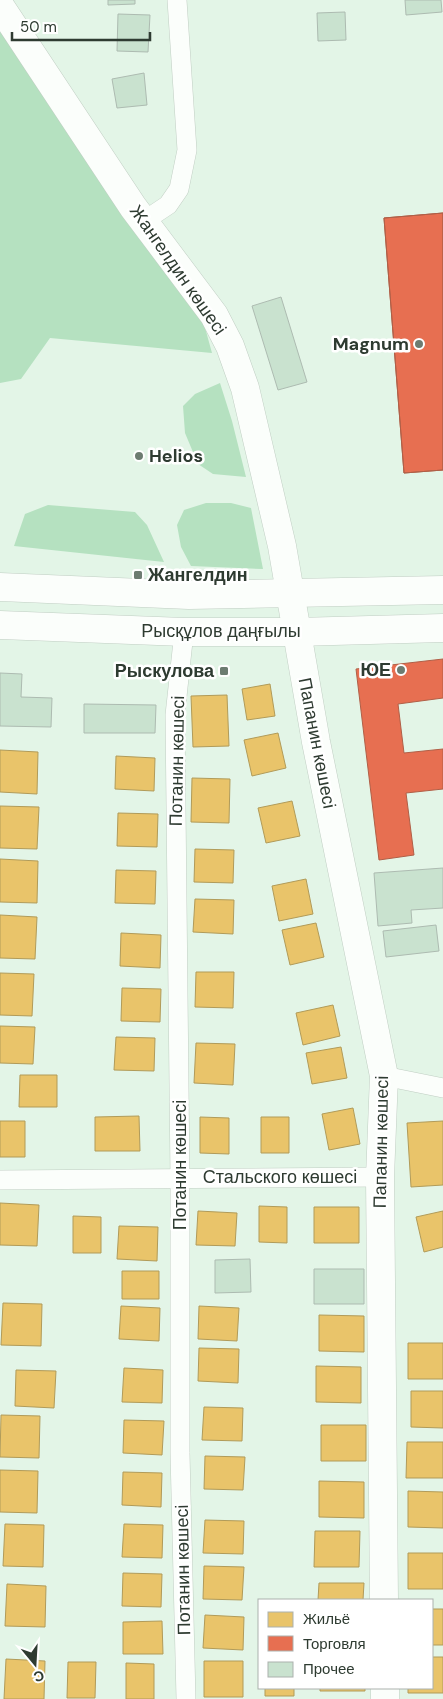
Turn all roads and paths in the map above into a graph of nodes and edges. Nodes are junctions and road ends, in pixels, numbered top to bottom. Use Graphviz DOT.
graph roads {
  1 [pos="177,0"];
  2 [pos="0,6"];
  3 [pos="144,222"];
  4 [pos="0,587"];
  5 [pos="443,590"];
  6 [pos="290,594"];
  7 [pos="0,625"];
  8 [pos="443,628"];
  9 [pos="184,632"];
  10 [pos="297,632"];
  11 [pos="384,1076"];
  12 [pos="443,1088"];
  13 [pos="380,1177"];
  14 [pos="180,1178"];
  15 [pos="0,1180"];
  16 [pos="384,1599"];
  17 [pos="186,1699"];
  1 -- 3 [label="street"];
  2 -- 3 [label="main road, Жангелдин көшесі"];
  3 -- 6 [label="main road, Жангелдин көшесі"];
  4 -- 6 [label="main road, Рысқұлов даңғылы"];
  5 -- 6 [label="main road, Рысқұлов даңғылы"];
  6 -- 10 [label="main road, Жангелдин көшесі"];
  7 -- 9 [label="main road, Рысқұлов даңғылы"];
  8 -- 10 [label="main road, Рысқұлов даңғылы"];
  9 -- 10 [label="main road, Рысқұлов даңғылы"];
  9 -- 14 [label="street, Потанин көшесі"];
  10 -- 11 [label="main road, Папанин көшесі"];
  11 -- 12 [label="street"];
  11 -- 13 [label="main road, Папанин көшесі"];
  13 -- 14 [label="street, Стальского көшесі"];
  13 -- 16 [label="main road, Папанин көшесі"];
  14 -- 15 [label="street, Стальского көшесі"];
  14 -- 17 [label="street, Потанин көшесі"];
}
